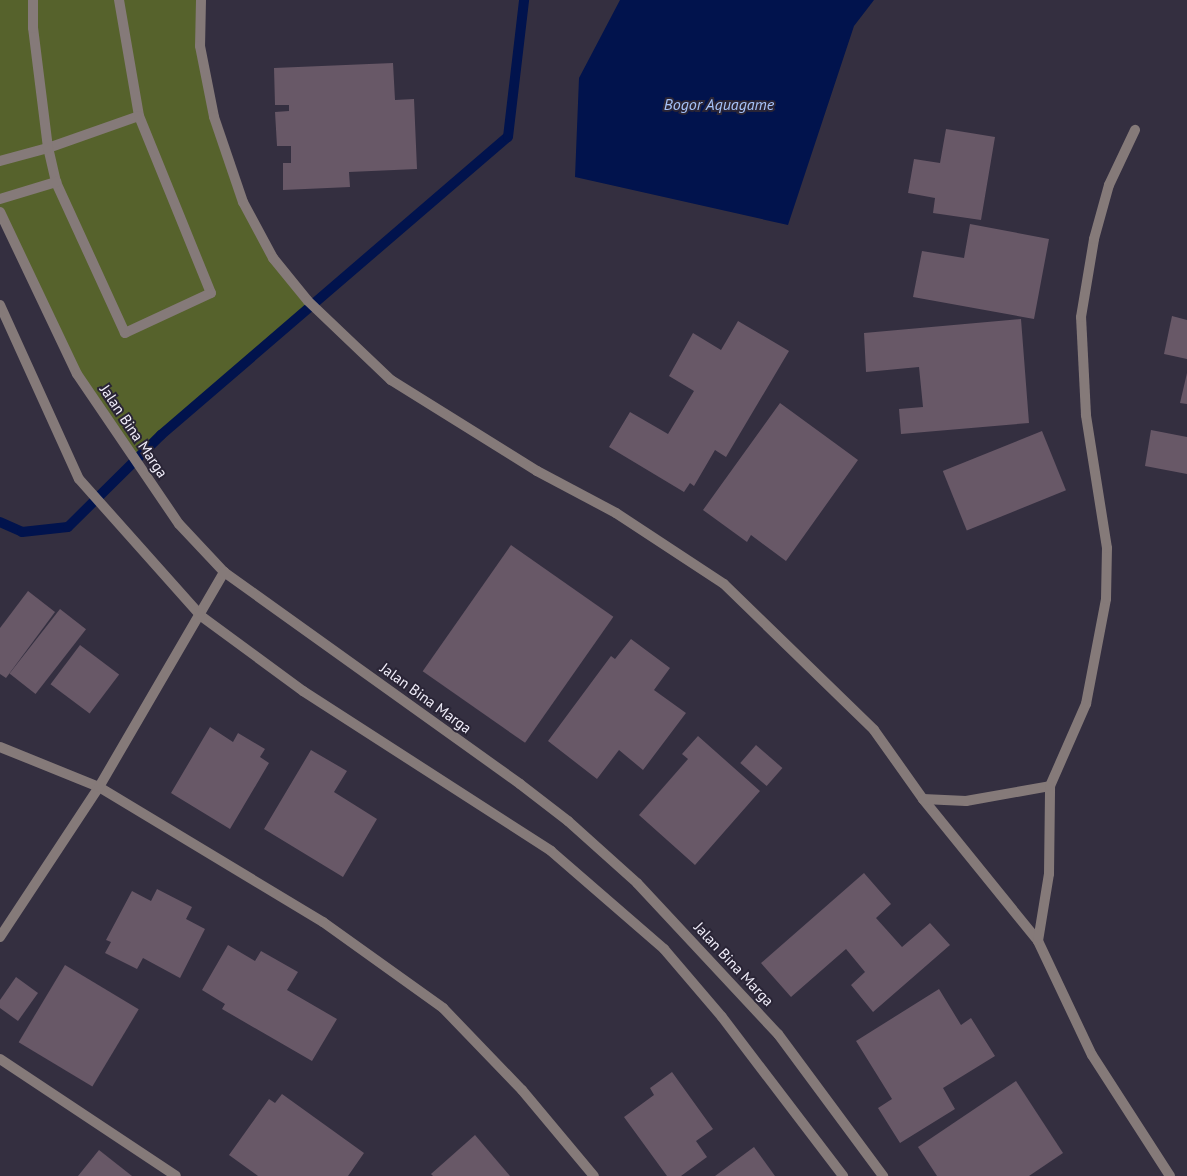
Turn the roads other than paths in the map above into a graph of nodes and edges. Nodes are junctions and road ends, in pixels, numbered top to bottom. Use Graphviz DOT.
graph roads {
  1 [pos="33,0"];
  2 [pos="119,0"];
  3 [pos="201,0"];
  4 [pos="139,116"];
  5 [pos="1135,130"];
  6 [pos="48,148"];
  7 [pos="0,161"];
  8 [pos="56,182"];
  9 [pos="0,199"];
  10 [pos="0,212"];
  11 [pos="0,305"];
  12 [pos="224,572"];
  13 [pos="201,616"];
  14 [pos="0,747"];
  15 [pos="1050,786"];
  16 [pos="99,787"];
  17 [pos="922,799"];
  18 [pos="0,937"];
  19 [pos="1038,941"];
  20 [pos="0,1059"];
  21 [pos="176,1176"];
  22 [pos="594,1176"];
  23 [pos="843,1176"];
  24 [pos="883,1176"];
  25 [pos="1170,1176"];
  1 -- 6 [label="street"];
  2 -- 4 [label="street"];
  3 -- 17 [label="street"];
  4 -- 6 [label="street"];
  4 -- 8 [label="street"];
  5 -- 15 [label="street"];
  6 -- 7 [label="street"];
  6 -- 8 [label="street"];
  8 -- 9 [label="street"];
  10 -- 12 [label="street, Jalan Bina Marga"];
  11 -- 13 [label="street"];
  12 -- 13 [label="street"];
  12 -- 24 [label="street, Jalan Bina Marga"];
  13 -- 16 [label="street"];
  13 -- 23 [label="street"];
  14 -- 16 [label="street"];
  15 -- 17 [label="street"];
  15 -- 19 [label="street"];
  16 -- 18 [label="street"];
  16 -- 22 [label="street"];
  17 -- 19 [label="street"];
  19 -- 25 [label="street"];
  20 -- 21 [label="street"];
}
